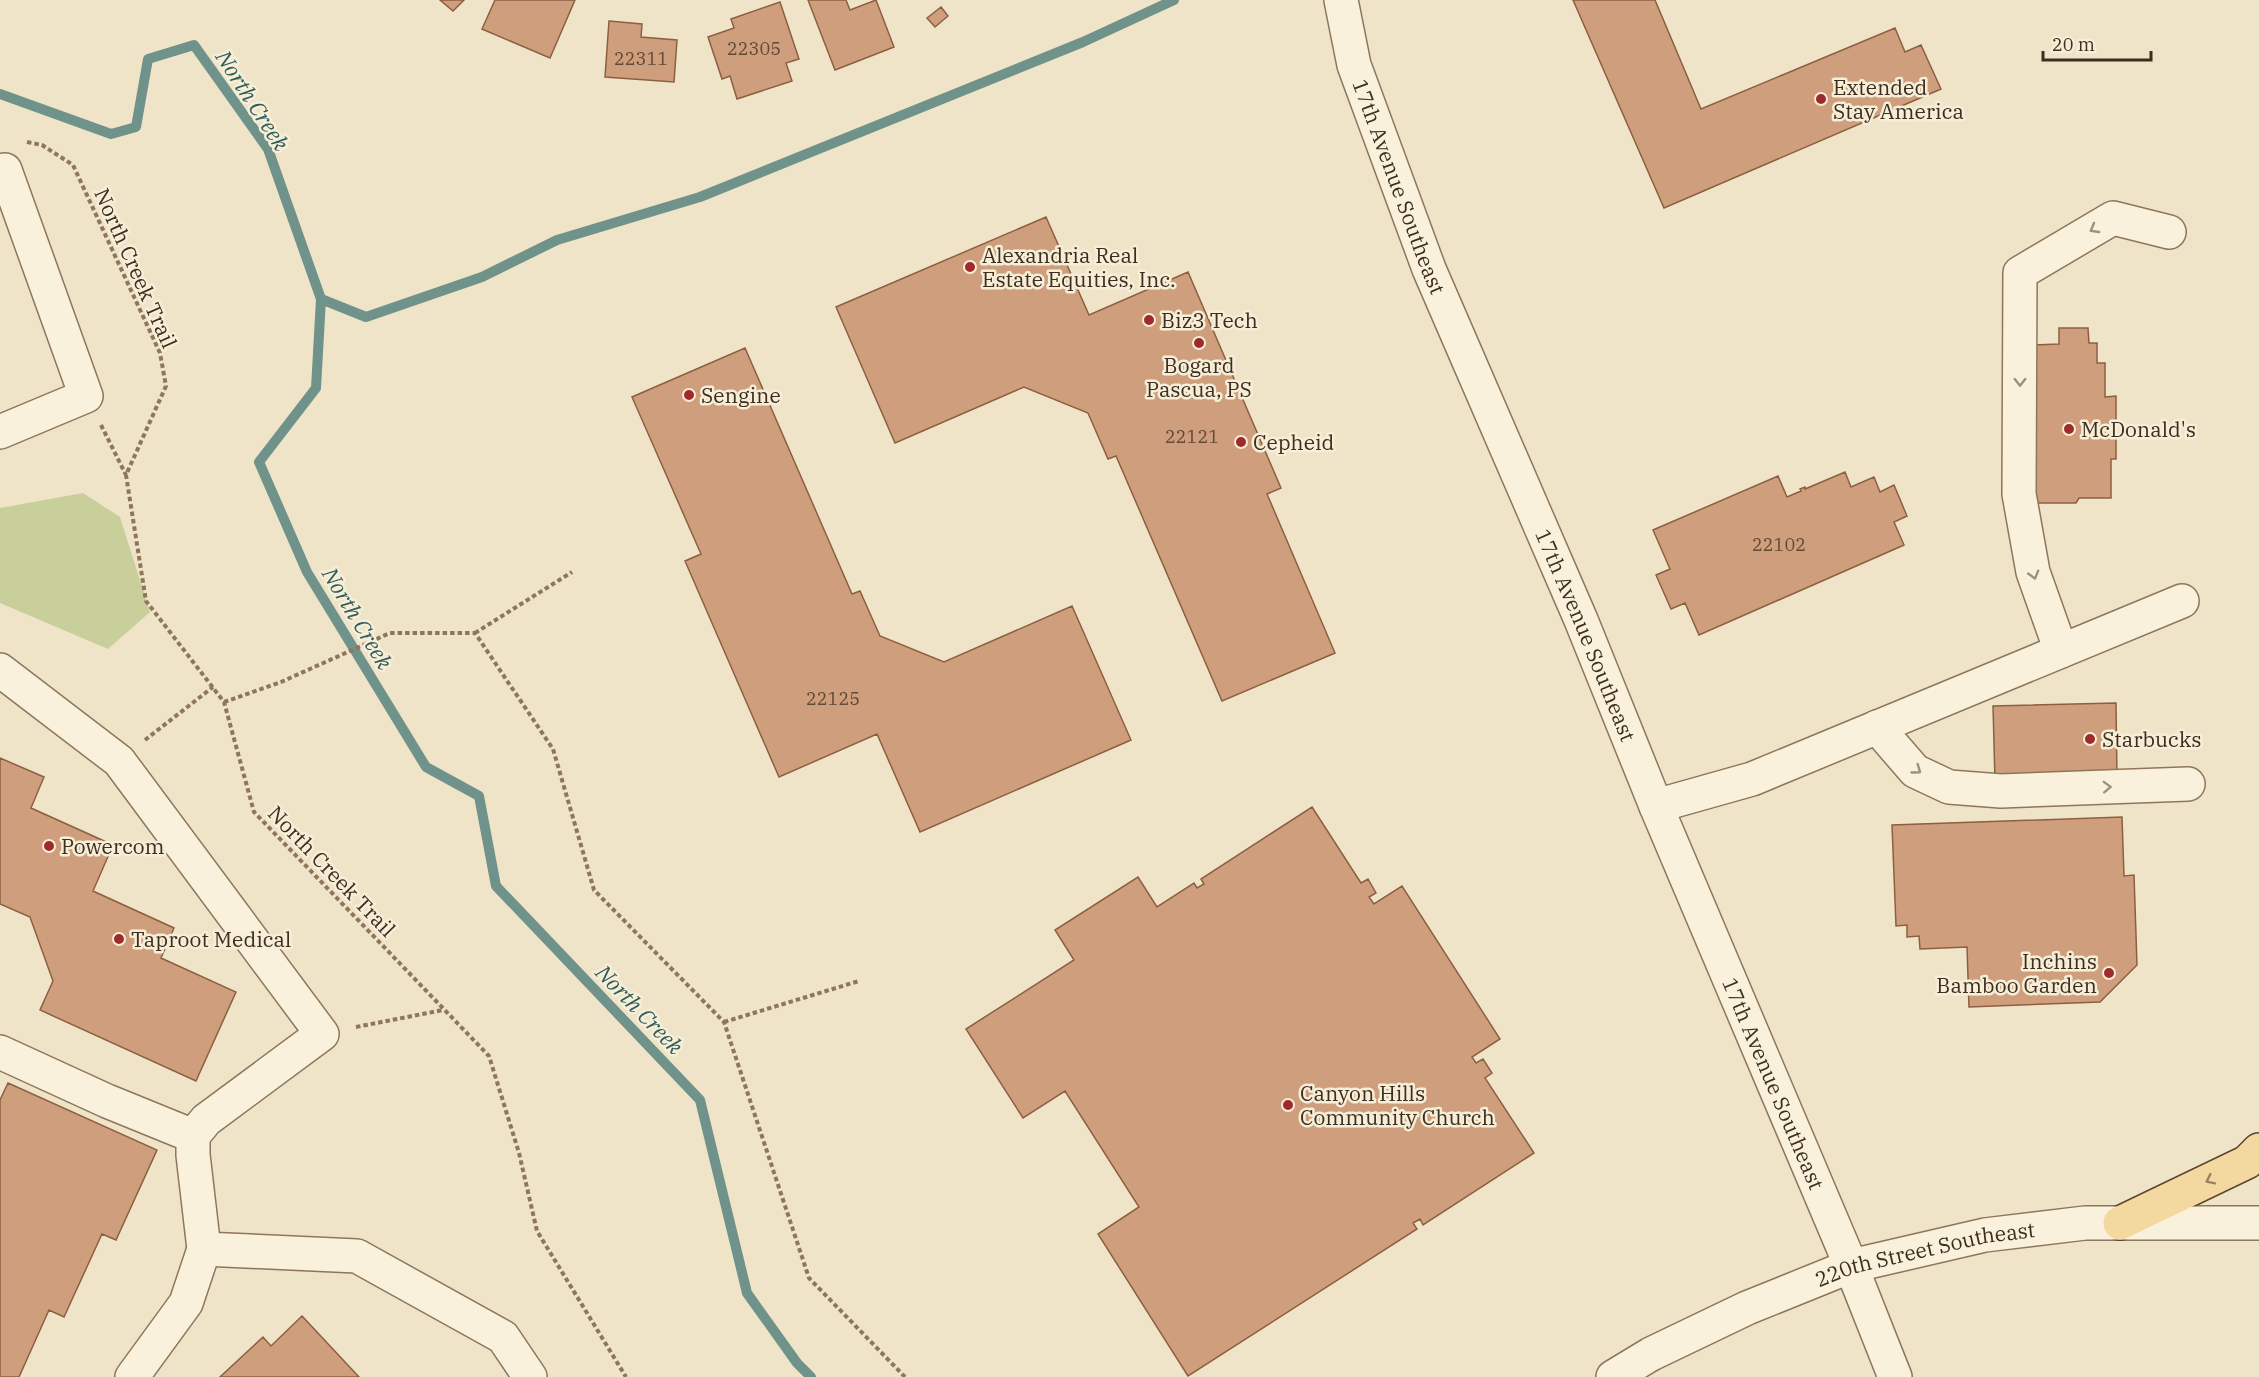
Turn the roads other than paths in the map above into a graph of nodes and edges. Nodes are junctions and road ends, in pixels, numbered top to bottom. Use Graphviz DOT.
graph roads {
  1 [pos="1341,0"];
  2 [pos="0,171"];
  3 [pos="2169,232"];
  4 [pos="0,432"];
  5 [pos="2182,601"];
  6 [pos="2061,651"];
  7 [pos="0,670"];
  8 [pos="1877,727"];
  9 [pos="2188,784"];
  10 [pos="1656,806"];
  11 [pos="0,1052"];
  12 [pos="193,1136"];
  13 [pos="2259,1150"];
  14 [pos="2120,1223"];
  15 [pos="2259,1223"];
  16 [pos="204,1249"];
  17 [pos="1851,1266"];
  18 [pos="132,1377"];
  19 [pos="530,1377"];
  20 [pos="1613,1377"];
  21 [pos="1895,1377"];
  1 -- 10 [label="street, 17th Avenue Southeast"];
  2 -- 4 [label="street"];
  3 -- 6 [label="street, one-way"];
  5 -- 6 [label="street"];
  6 -- 8 [label="street"];
  7 -- 12 [label="street"];
  8 -- 9 [label="street, one-way"];
  8 -- 10 [label="street"];
  10 -- 17 [label="street, 17th Avenue Southeast"];
  11 -- 12 [label="street"];
  12 -- 16 [label="street"];
  13 -- 14 [label="main road, one-way"];
  14 -- 15 [label="street, 220th Street Southeast"];
  14 -- 17 [label="street, 220th Street Southeast"];
  16 -- 18 [label="street"];
  16 -- 19 [label="street"];
  17 -- 20 [label="street, 220th Street Southeast"];
  17 -- 21 [label="street, 17th Avenue Southeast"];
}
